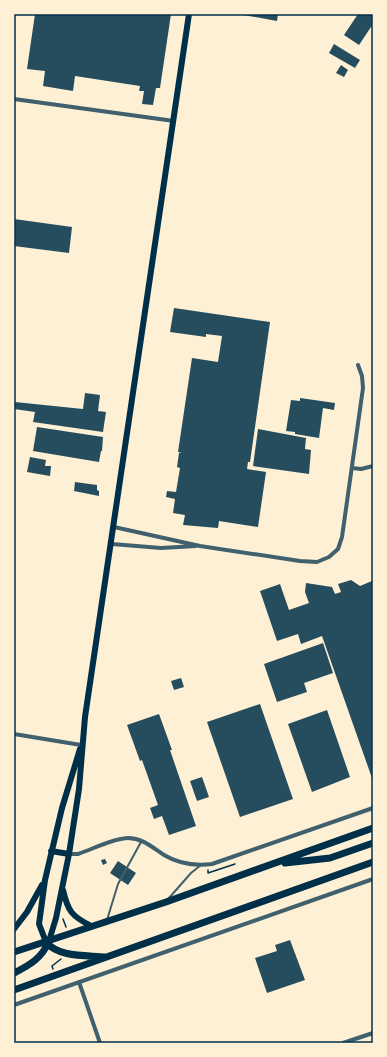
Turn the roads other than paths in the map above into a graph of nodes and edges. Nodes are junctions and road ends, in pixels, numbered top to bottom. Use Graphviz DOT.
graph roads {
  1 [pos="189,14"];
  2 [pos="14,99"];
  3 [pos="174,120"];
  4 [pos="358,365"];
  5 [pos="373,466"];
  6 [pos="352,468"];
  7 [pos="114,527"];
  8 [pos="112,544"];
  9 [pos="200,546"];
  10 [pos="14,734"];
  11 [pos="82,742"];
  12 [pos="373,808"];
  13 [pos="373,828"];
  14 [pos="142,840"];
  15 [pos="373,843"];
  16 [pos="51,851"];
  17 [pos="69,854"];
  18 [pos="373,862"];
  19 [pos="275,864"];
  20 [pos="201,865"];
  21 [pos="373,879"];
  22 [pos="45,880"];
  23 [pos="62,887"];
  24 [pos="166,902"];
  25 [pos="107,921"];
  26 [pos="91,926"];
  27 [pos="14,929"];
  28 [pos="48,942"];
  29 [pos="14,952"];
  30 [pos="109,957"];
  31 [pos="14,972"];
  32 [pos="79,982"];
  33 [pos="14,990"];
  34 [pos="14,1005"];
  35 [pos="373,1032"];
  36 [pos="100,1043"];
  37 [pos="343,1043"];
  1 -- 3 [label="main road"];
  2 -- 3 [label="street"];
  3 -- 7 [label="main road"];
  4 -- 6 [label="street"];
  5 -- 6 [label="street"];
  6 -- 9 [label="street"];
  7 -- 8 [label="main road"];
  7 -- 9 [label="street"];
  8 -- 9 [label="street"];
  8 -- 11 [label="main road"];
  10 -- 11 [label="street"];
  11 -- 16 [label="main road"];
  11 -- 17 [label="main road"];
  12 -- 20 [label="street"];
  13 -- 19 [label="highway"];
  14 -- 17 [label="street"];
  14 -- 20 [label="street"];
  14 -- 25 [label="lane"];
  15 -- 19 [label="highway"];
  16 -- 17 [label="main road"];
  16 -- 22 [label="main road"];
  17 -- 23 [label="main road"];
  18 -- 30 [label="highway"];
  19 -- 24 [label="highway"];
  20 -- 24 [label="lane"];
  21 -- 32 [label="street"];
  22 -- 27 [label="main road"];
  22 -- 28 [label="main road"];
  23 -- 26 [label="main road"];
  23 -- 28 [label="main road"];
  24 -- 25 [label="highway"];
  25 -- 26 [label="highway"];
  26 -- 28 [label="highway"];
  28 -- 29 [label="highway"];
  28 -- 30 [label="highway"];
  28 -- 31 [label="highway"];
  30 -- 33 [label="highway"];
  32 -- 34 [label="street"];
  32 -- 36 [label="street"];
  35 -- 37 [label="street"];
}
